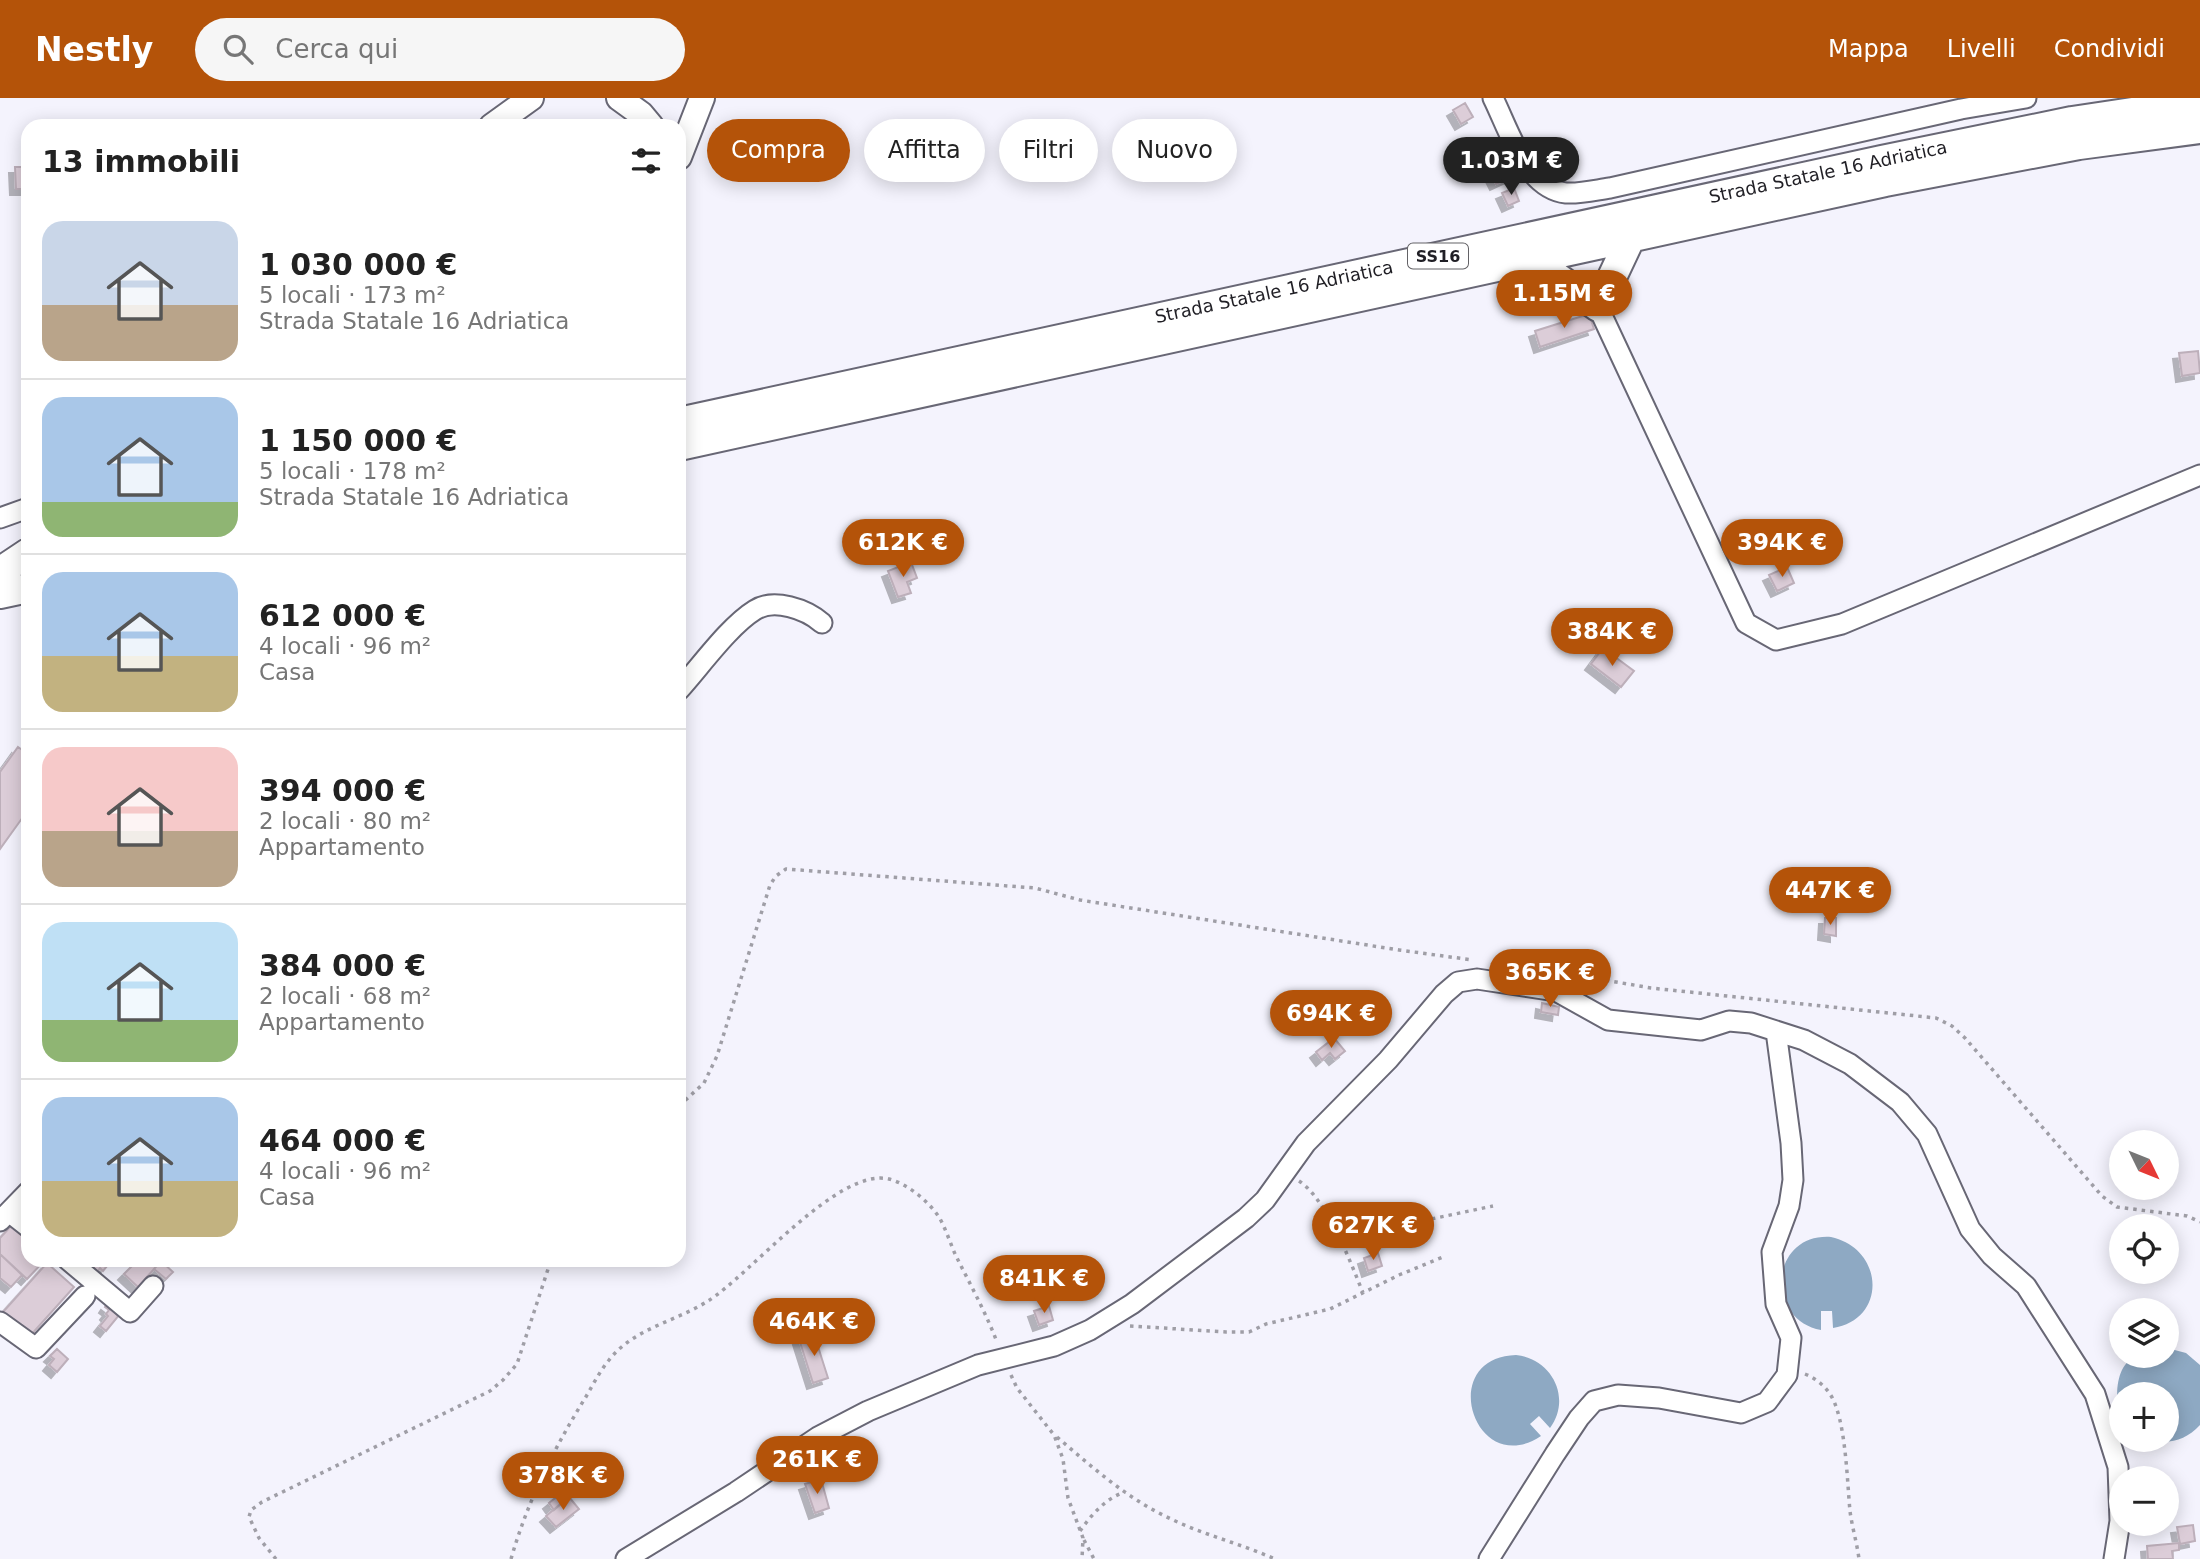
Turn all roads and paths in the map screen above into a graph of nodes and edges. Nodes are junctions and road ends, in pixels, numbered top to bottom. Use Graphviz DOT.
graph roads {
  1 [pos="531,98"];
  2 [pos="619,98"];
  3 [pos="702,98"];
  4 [pos="1493,98"];
  5 [pos="2026,98"];
  6 [pos="2200,102"];
  7 [pos="502,119"];
  8 [pos="645,119"];
  9 [pos="2200,129"];
  10 [pos="686,139"];
  11 [pos="1631,237"];
  12 [pos="1532,259"];
  13 [pos="1598,307"];
  14 [pos="686,420"];
  15 [pos="686,444"];
  16 [pos="2200,475"];
  17 [pos="21,510"];
  18 [pos="0,518"];
  19 [pos="822,623"];
  20 [pos="686,682"];
  21 [pos="1474,960"];
  22 [pos="1563,973"];
  23 [pos="1776,1031"];
  24 [pos="686,1100"];
  25 [pos="1285,1172"];
  26 [pos="21,1199"];
  27 [pos="1493,1206"];
  28 [pos="5,1216"];
  29 [pos="2200,1222"];
  30 [pos="21,1224"];
  31 [pos="1334,1228"];
  32 [pos="1443,1257"];
  33 [pos="76,1267"];
  34 [pos="549,1267"];
  35 [pos="153,1286"];
  36 [pos="1363,1293"];
  37 [pos="85,1296"];
  38 [pos="0,1322"];
  39 [pos="1129,1326"];
  40 [pos="1003,1359"];
  41 [pos="1787,1370"];
  42 [pos="1054,1435"];
  43 [pos="1125,1492"];
  44 [pos="1080,1531"];
  45 [pos="1083,1538"];
  46 [pos="276,1559"];
  47 [pos="511,1559"];
  48 [pos="626,1559"];
  49 [pos="1083,1559"];
  50 [pos="1094,1559"];
  51 [pos="1275,1559"];
  52 [pos="1489,1559"];
  53 [pos="1859,1559"];
  54 [pos="2114,1559"];
  1 -- 7 [label="main road"];
  2 -- 8 [label="main road"];
  3 -- 10 [label="main road"];
  4 -- 5 [label="street"];
  6 -- 14 [label="highway, Strada Statale 16 Adriatica / SS16"];
  9 -- 11 [label="highway, Strada Statale 16 Adriatica / SS16"];
  11 -- 12 [label="highway, Strada Statale 16 Adriatica / SS16"];
  11 -- 13 [label="highway"];
  12 -- 13 [label="highway"];
  12 -- 15 [label="highway, Strada Statale 16 Adriatica / SS16"];
  13 -- 16 [label="street"];
  17 -- 18 [label="street"];
  19 -- 20 [label="street"];
  21 -- 24 [label="path"];
  22 -- 29 [label="path"];
  23 -- 25 [label="street"];
  23 -- 41 [label="street"];
  23 -- 54 [label="street"];
  25 -- 31 [label="path"];
  25 -- 40 [label="street"];
  26 -- 28 [label="street"];
  27 -- 31 [label="path"];
  28 -- 30 [label="street"];
  31 -- 36 [label="path"];
  32 -- 36 [label="path"];
  33 -- 35 [label="street"];
  34 -- 46 [label="path"];
  36 -- 39 [label="path"];
  37 -- 38 [label="street"];
  40 -- 42 [label="path"];
  40 -- 47 [label="path"];
  40 -- 48 [label="street"];
  41 -- 52 [label="street"];
  41 -- 53 [label="path"];
  42 -- 43 [label="path"];
  42 -- 44 [label="path"];
  43 -- 44 [label="path"];
  43 -- 51 [label="path"];
  44 -- 45 [label="path"];
  45 -- 49 [label="path"];
  45 -- 50 [label="path"];
}
